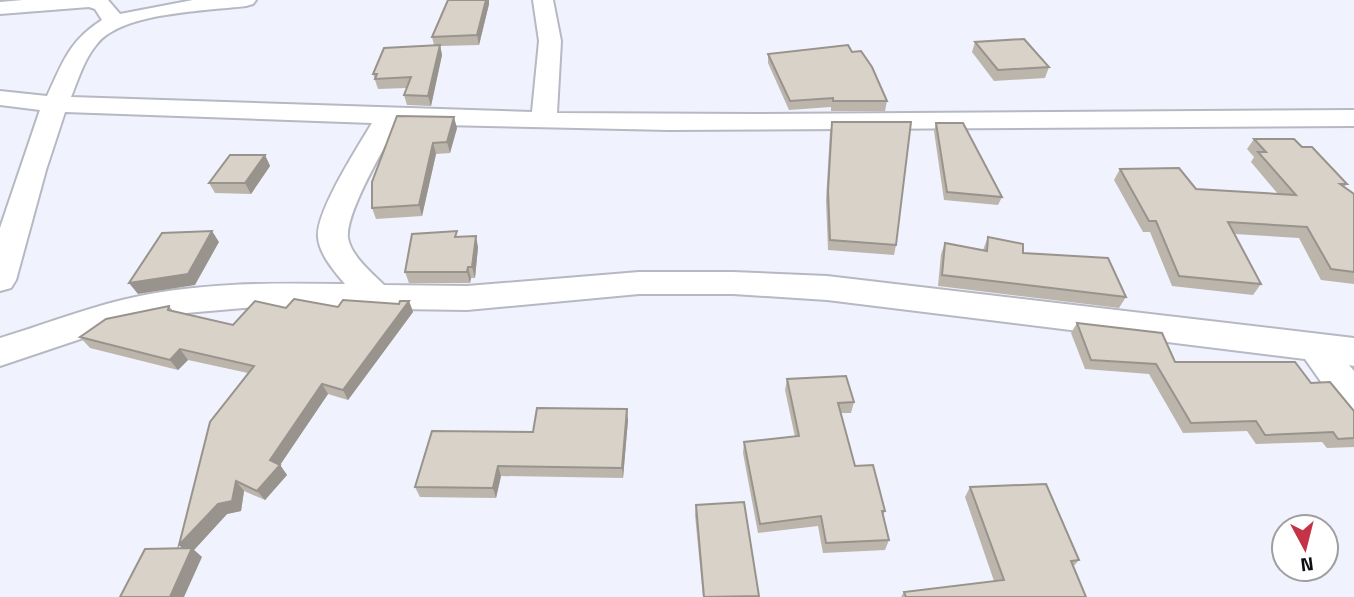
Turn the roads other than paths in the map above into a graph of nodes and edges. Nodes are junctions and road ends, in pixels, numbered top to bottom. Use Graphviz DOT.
graph roads {
  1 [pos="246,0"];
  2 [pos="543,0"];
  3 [pos="0,8"];
  4 [pos="114,22"];
  5 [pos="0,99"];
  6 [pos="55,104"];
  7 [pos="390,114"];
  8 [pos="1354,118"];
  9 [pos="544,120"];
  10 [pos="0,281"];
  11 [pos="375,296"];
  12 [pos="1314,345"];
  13 [pos="0,352"];
  14 [pos="1354,352"];
  15 [pos="1354,400"];
  1 -- 4 [label="street"];
  2 -- 9 [label="street"];
  3 -- 4 [label="street"];
  4 -- 6 [label="street"];
  5 -- 6 [label="street"];
  6 -- 7 [label="street"];
  6 -- 10 [label="street"];
  7 -- 9 [label="street"];
  7 -- 11 [label="street"];
  8 -- 9 [label="street"];
  11 -- 12 [label="street"];
  11 -- 13 [label="street"];
  12 -- 14 [label="street"];
  12 -- 15 [label="street"];
}
